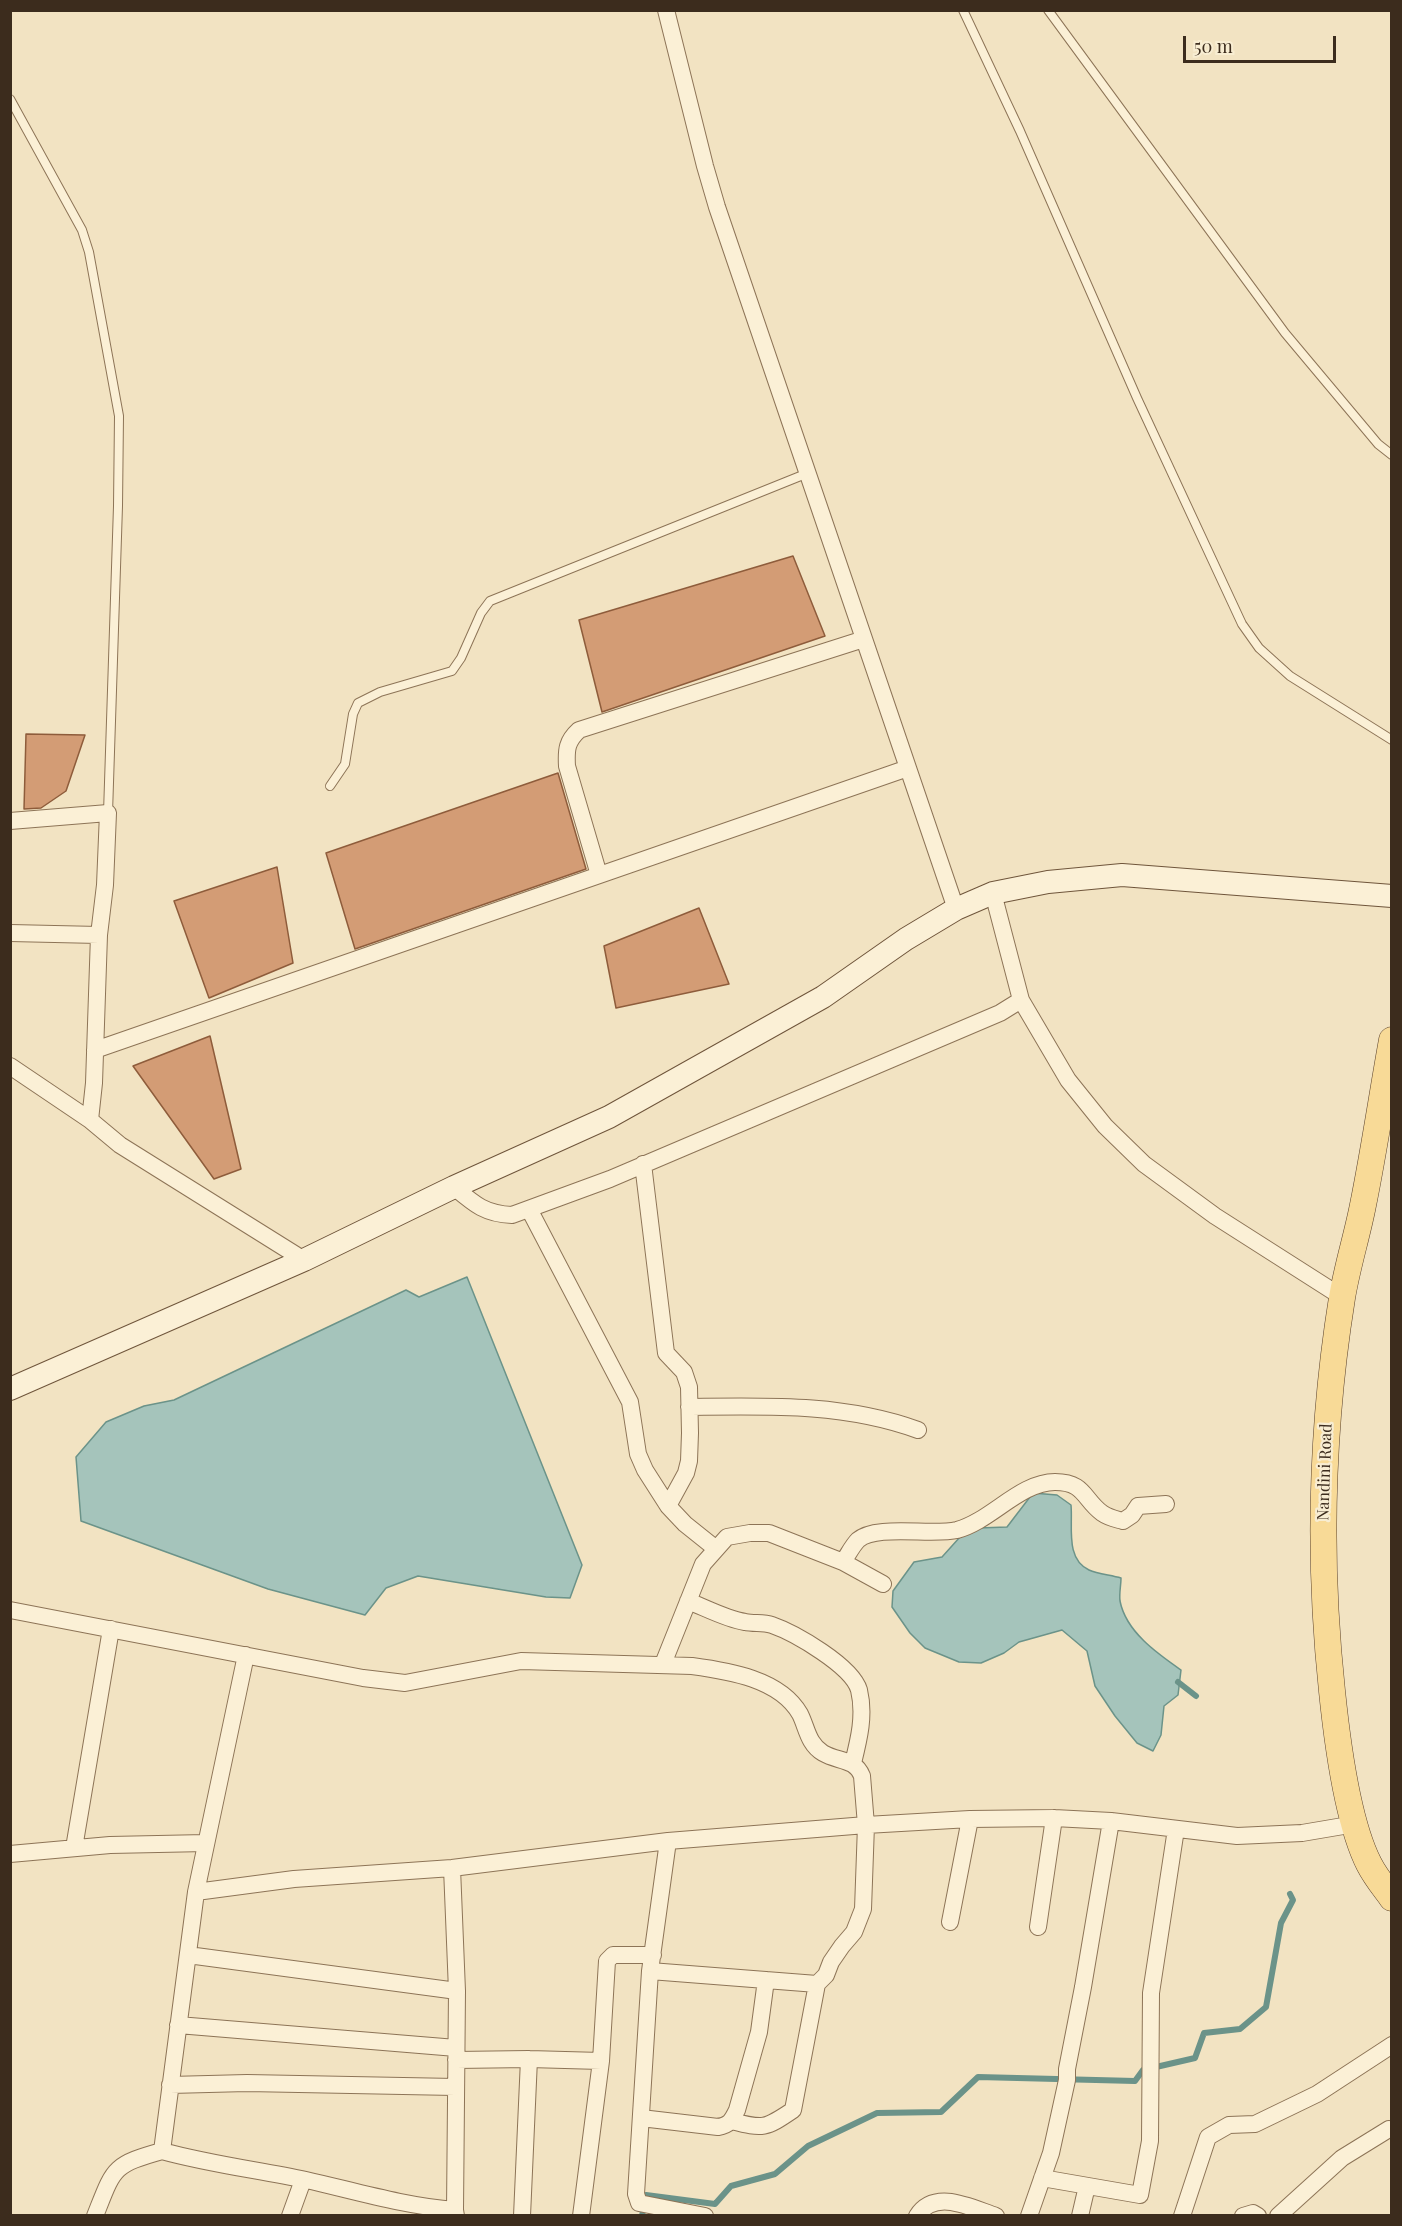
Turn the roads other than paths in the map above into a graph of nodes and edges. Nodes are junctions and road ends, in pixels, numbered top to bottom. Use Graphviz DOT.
graph roads {
  1 [pos="666,10"];
  2 [pos="963,10"];
  3 [pos="1048,10"];
  4 [pos="10,99"];
  5 [pos="1392,455"];
  6 [pos="808,473"];
  7 [pos="864,639"];
  8 [pos="1392,740"];
  9 [pos="908,768"];
  10 [pos="330,786"];
  11 [pos="108,813"];
  12 [pos="10,821"];
  13 [pos="599,876"];
  14 [pos="993,892"];
  15 [pos="1392,896"];
  16 [pos="956,909"];
  17 [pos="10,933"];
  18 [pos="99,935"];
  19 [pos="1021,1000"];
  20 [pos="1392,1040"];
  21 [pos="95,1050"];
  22 [pos="10,1066"];
  23 [pos="1388,1077"];
  24 [pos="90,1120"];
  25 [pos="643,1164"];
  26 [pos="454,1187"];
  27 [pos="529,1209"];
  28 [pos="304,1260"];
  29 [pos="1342,1297"];
  30 [pos="10,1389"];
  31 [pos="689,1407"];
  32 [pos="918,1430"];
  33 [pos="1166,1504"];
  34 [pos="668,1506"];
  35 [pos="716,1548"];
  36 [pos="843,1562"];
  37 [pos="883,1584"];
  38 [pos="688,1601"];
  39 [pos="10,1610"];
  40 [pos="111,1629"];
  41 [pos="246,1655"];
  42 [pos="663,1664"];
  43 [pos="854,1763"];
  44 [pos="1054,1818"];
  45 [pos="970,1819"];
  46 [pos="1111,1821"];
  47 [pos="1355,1824"];
  48 [pos="866,1825"];
  49 [pos="1176,1829"];
  50 [pos="668,1841"];
  51 [pos="206,1843"];
  52 [pos="74,1848"];
  53 [pos="10,1854"];
  54 [pos="452,1868"];
  55 [pos="196,1892"];
  56 [pos="1392,1898"];
  57 [pos="950,1922"];
  58 [pos="1038,1927"];
  59 [pos="188,1955"];
  60 [pos="652,1963"];
  61 [pos="766,1980"];
  62 [pos="817,1984"];
  63 [pos="457,1991"];
  64 [pos="178,2025"];
  65 [pos="1392,2045"];
  66 [pos="456,2054"];
  67 [pos="529,2059"];
  68 [pos="602,2061"];
  69 [pos="170,2085"];
  70 [pos="455,2088"];
  71 [pos="641,2118"];
  72 [pos="731,2121"];
  73 [pos="1389,2129"];
  74 [pos="162,2151"];
  75 [pos="1042,2178"];
  76 [pos="303,2180"];
  77 [pos="1087,2186"];
  78 [pos="394,2208"];
  79 [pos="455,2213"];
  80 [pos="95,2216"];
  81 [pos="291,2216"];
  82 [pos="522,2216"];
  83 [pos="581,2216"];
  84 [pos="705,2216"];
  85 [pos="917,2216"];
  86 [pos="996,2216"];
  87 [pos="1029,2216"];
  88 [pos="1080,2216"];
  89 [pos="1182,2216"];
  90 [pos="1243,2216"];
  91 [pos="1258,2216"];
  92 [pos="1278,2216"];
  1 -- 6 [label="street"];
  2 -- 8 [label="lane"];
  3 -- 5 [label="lane"];
  4 -- 11 [label="lane"];
  6 -- 7 [label="street"];
  6 -- 10 [label="lane"];
  7 -- 9 [label="street"];
  7 -- 13 [label="street"];
  9 -- 13 [label="street"];
  9 -- 16 [label="street"];
  11 -- 12 [label="street"];
  11 -- 18 [label="street"];
  13 -- 21 [label="street"];
  14 -- 15 [label="main road"];
  14 -- 16 [label="main road"];
  14 -- 19 [label="street"];
  16 -- 26 [label="main road"];
  17 -- 18 [label="street"];
  18 -- 21 [label="street"];
  19 -- 25 [label="street"];
  19 -- 29 [label="street"];
  20 -- 23 [label="main road, Nandini Road"];
  21 -- 24 [label="street"];
  22 -- 24 [label="street"];
  23 -- 29 [label="main road, Nandini Road"];
  24 -- 28 [label="street"];
  25 -- 27 [label="street"];
  25 -- 31 [label="street"];
  26 -- 27 [label="street"];
  26 -- 28 [label="main road"];
  27 -- 34 [label="street"];
  28 -- 30 [label="main road"];
  29 -- 47 [label="main road, Nandini Road"];
  31 -- 32 [label="street"];
  31 -- 34 [label="street"];
  33 -- 36 [label="street"];
  34 -- 35 [label="street"];
  35 -- 36 [label="street"];
  35 -- 38 [label="street"];
  36 -- 37 [label="street"];
  38 -- 42 [label="street"];
  38 -- 43 [label="street"];
  39 -- 40 [label="street"];
  40 -- 41 [label="street"];
  40 -- 52 [label="street"];
  41 -- 42 [label="street"];
  41 -- 51 [label="street"];
  42 -- 43 [label="street"];
  43 -- 48 [label="street"];
  44 -- 45 [label="street"];
  44 -- 46 [label="street"];
  44 -- 58 [label="street"];
  45 -- 48 [label="street"];
  45 -- 57 [label="street"];
  46 -- 49 [label="street"];
  46 -- 75 [label="street"];
  47 -- 49 [label="street"];
  47 -- 56 [label="main road, Nandini Road"];
  48 -- 50 [label="street"];
  48 -- 62 [label="street"];
  49 -- 77 [label="street"];
  50 -- 54 [label="street"];
  50 -- 60 [label="street"];
  51 -- 52 [label="street"];
  51 -- 55 [label="street"];
  52 -- 53 [label="street"];
  54 -- 55 [label="street"];
  54 -- 63 [label="street"];
  55 -- 59 [label="street"];
  59 -- 63 [label="street"];
  59 -- 64 [label="street"];
  60 -- 61 [label="street"];
  60 -- 68 [label="street"];
  60 -- 71 [label="street"];
  61 -- 62 [label="street"];
  61 -- 72 [label="street"];
  62 -- 72 [label="street"];
  63 -- 66 [label="street"];
  64 -- 66 [label="street"];
  64 -- 69 [label="street"];
  65 -- 89 [label="street"];
  66 -- 67 [label="street"];
  66 -- 70 [label="street"];
  67 -- 68 [label="street"];
  67 -- 82 [label="street"];
  68 -- 83 [label="street"];
  69 -- 70 [label="street"];
  69 -- 74 [label="street"];
  70 -- 79 [label="street"];
  71 -- 72 [label="street"];
  71 -- 84 [label="street"];
  73 -- 92 [label="street"];
  74 -- 76 [label="street"];
  74 -- 80 [label="street"];
  75 -- 77 [label="street"];
  75 -- 87 [label="street"];
  76 -- 78 [label="street"];
  76 -- 81 [label="street"];
  77 -- 88 [label="street"];
  78 -- 79 [label="street"];
  85 -- 86 [label="street"];
  90 -- 91 [label="street"];
}
